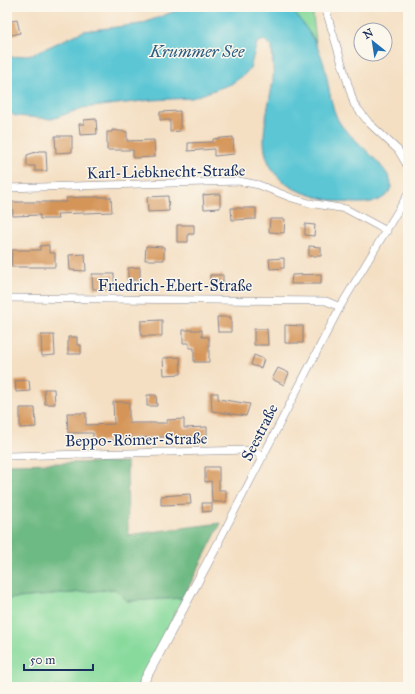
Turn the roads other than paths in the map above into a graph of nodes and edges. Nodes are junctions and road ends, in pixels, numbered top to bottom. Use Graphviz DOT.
graph roads {
  1 [pos="325,7"];
  2 [pos="408,167"];
  3 [pos="7,188"];
  4 [pos="408,194"];
  5 [pos="387,231"];
  6 [pos="7,298"];
  7 [pos="340,308"];
  8 [pos="7,456"];
  9 [pos="264,456"];
  10 [pos="218,543"];
  11 [pos="141,687"];
  1 -- 2 [label="street"];
  3 -- 5 [label="street, Karl-Liebknecht-Straße"];
  4 -- 5 [label="street, Seestraße"];
  5 -- 7 [label="street, Seestraße"];
  6 -- 7 [label="street, Friedrich-Ebert-Straße"];
  7 -- 9 [label="street, Seestraße"];
  8 -- 9 [label="street, Beppo-Römer-Straße"];
  9 -- 10 [label="street, Seestraße"];
  10 -- 11 [label="street, Seestraße"];
}
